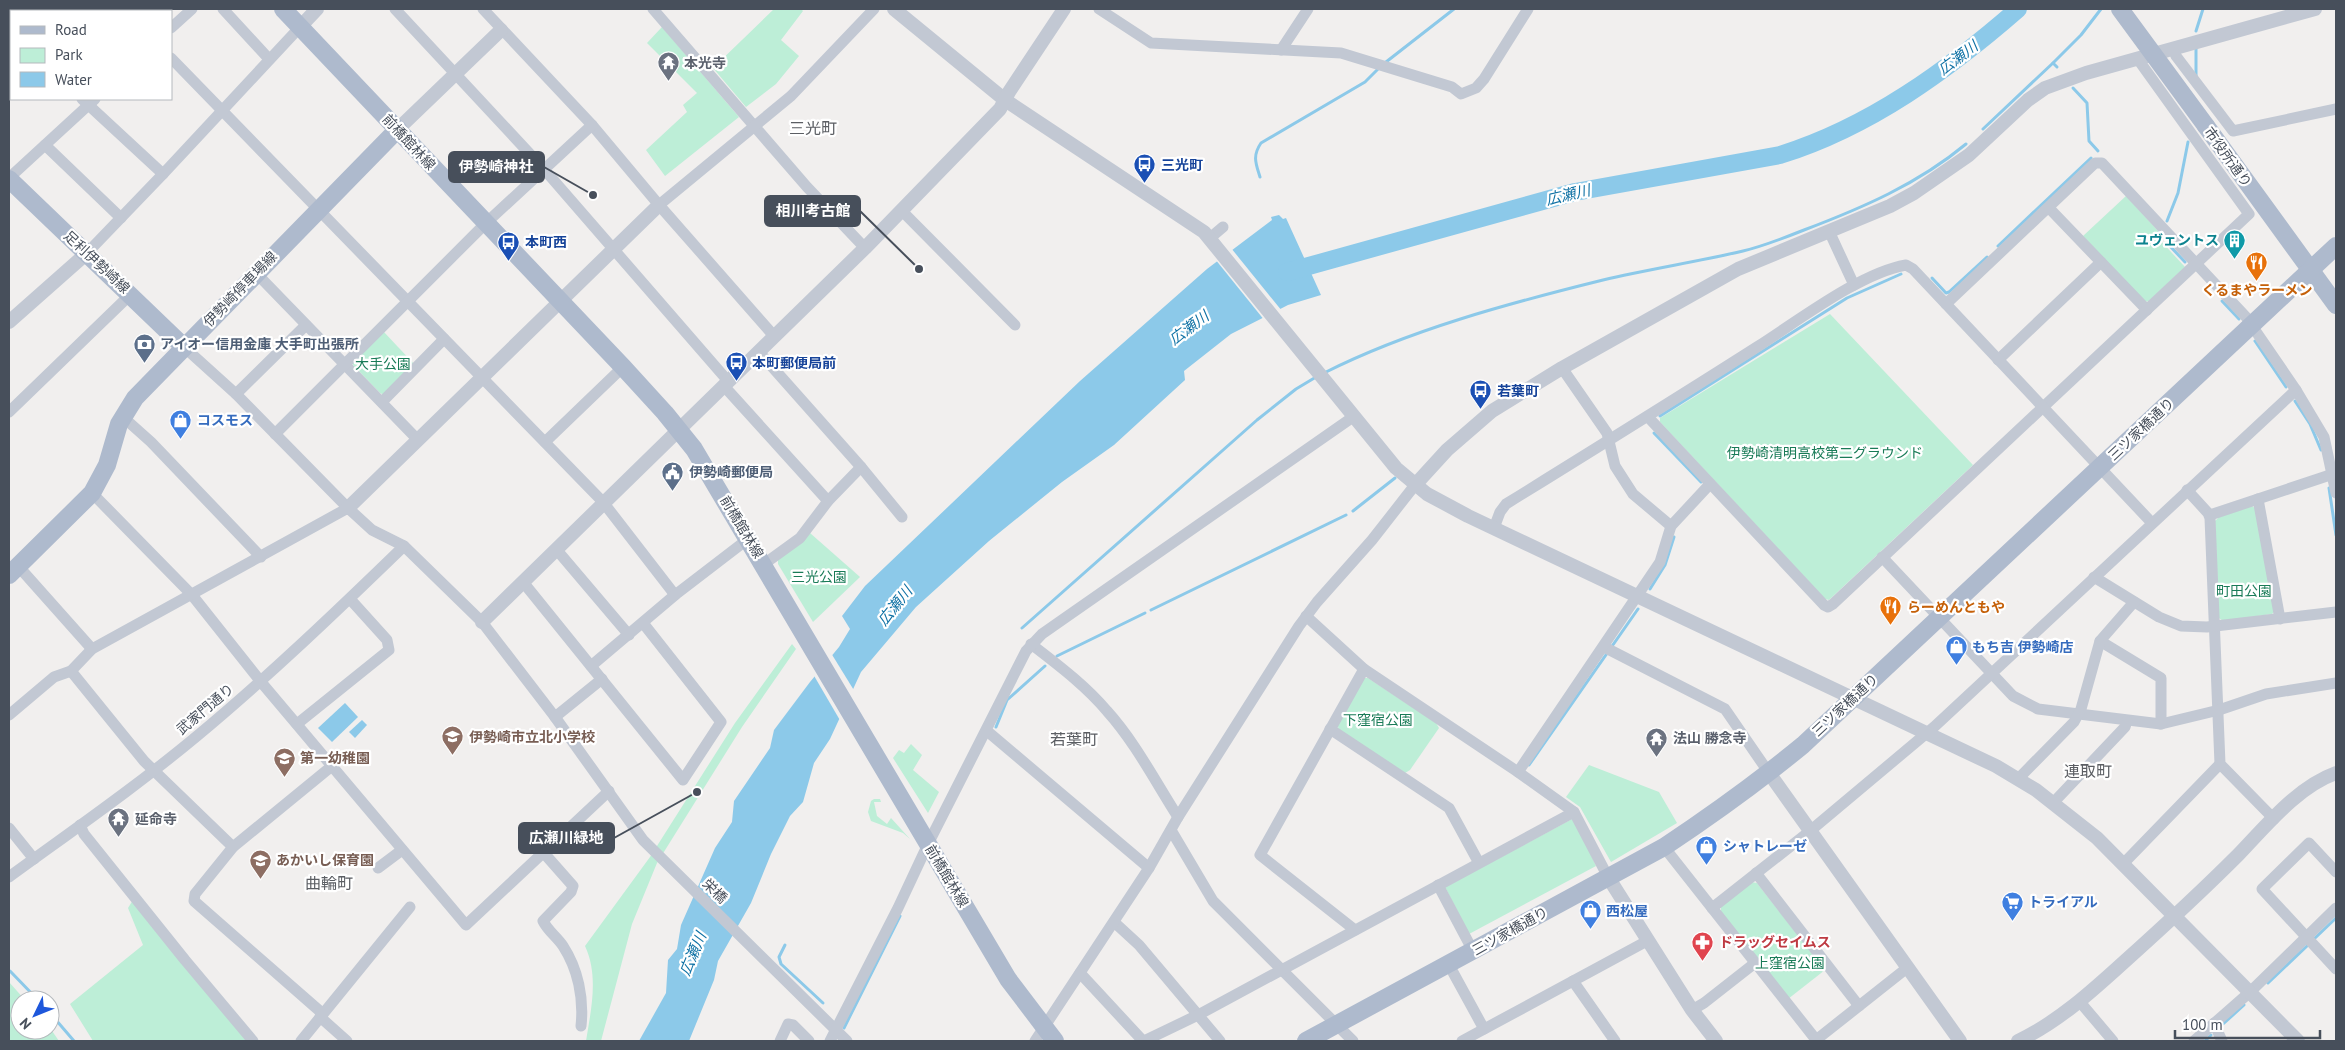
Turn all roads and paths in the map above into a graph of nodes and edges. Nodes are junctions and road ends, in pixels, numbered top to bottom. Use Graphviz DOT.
graph roads {
  1 [pos="192,9"];
  2 [pos="223,9"];
  3 [pos="283,9"];
  4 [pos="318,9"];
  5 [pos="395,9"];
  6 [pos="483,9"];
  7 [pos="653,9"];
  8 [pos="874,9"];
  9 [pos="894,9"];
  10 [pos="1064,9"];
  11 [pos="1099,9"];
  12 [pos="1308,9"];
  13 [pos="1528,9"];
  14 [pos="2120,9"];
  15 [pos="2314,9"];
  16 [pos="172,27"];
  17 [pos="300,27"];
  18 [pos="501,30"];
  19 [pos="2173,48"];
  20 [pos="1281,50"];
  21 [pos="2137,58"];
  22 [pos="172,59"];
  23 [pos="269,59"];
  24 [pos="454,74"];
  25 [pos="1005,100"];
  26 [pos="89,101"];
  27 [pos="2336,109"];
  28 [pos="221,110"];
  29 [pos="592,125"];
  30 [pos="754,127"];
  31 [pos="398,129"];
  32 [pos="45,145"];
  33 [pos="543,168"];
  34 [pos="164,174"];
  35 [pos="9,179"];
  36 [pos="659,205"];
  37 [pos="319,208"];
  38 [pos="2049,208"];
  39 [pos="902,211"];
  40 [pos="121,218"];
  41 [pos="486,223"];
  42 [pos="1223,227"];
  43 [pos="1829,231"];
  44 [pos="1212,241"];
  45 [pos="2336,246"];
  46 [pos="865,248"];
  47 [pos="614,251"];
  48 [pos="87,253"];
  49 [pos="2101,262"];
  50 [pos="2196,264"];
  51 [pos="2311,270"];
  52 [pos="256,273"];
  53 [pos="1854,285"];
  54 [pos="131,294"];
  55 [pos="408,301"];
  56 [pos="561,301"];
  57 [pos="1946,304"];
  58 [pos="2336,305"];
  59 [pos="2146,310"];
  60 [pos="9,322"];
  61 [pos="306,325"];
  62 [pos="1015,325"];
  63 [pos="2252,325"];
  64 [pos="774,336"];
  65 [pos="444,339"];
  66 [pos="184,347"];
  67 [pos="758,351"];
  68 [pos="1998,360"];
  69 [pos="344,364"];
  70 [pos="623,367"];
  71 [pos="1562,368"];
  72 [pos="482,378"];
  73 [pos="725,383"];
  74 [pos="2296,390"];
  75 [pos="236,394"];
  76 [pos="382,402"];
  77 [pos="2042,407"];
  78 [pos="9,412"];
  79 [pos="1648,416"];
  80 [pos="123,417"];
  81 [pos="1353,417"];
  82 [pos="678,428"];
  83 [pos="275,434"];
  84 [pos="418,440"];
  85 [pos="1610,440"];
  86 [pos="545,442"];
  87 [pos="861,467"];
  88 [pos="2100,468"];
  89 [pos="2333,474"];
  90 [pos="1710,484"];
  91 [pos="1414,485"];
  92 [pos="2187,490"];
  93 [pos="92,493"];
  94 [pos="2336,493"];
  95 [pos="2258,499"];
  96 [pos="828,501"];
  97 [pos="603,502"];
  98 [pos="348,508"];
  99 [pos="2210,516"];
  100 [pos="902,517"];
  101 [pos="2152,523"];
  102 [pos="1671,526"];
  103 [pos="1494,528"];
  104 [pos="748,539"];
  105 [pos="404,546"];
  106 [pos="556,549"];
  107 [pos="261,557"];
  108 [pos="1882,557"];
  109 [pos="764,564"];
  110 [pos="12,566"];
  111 [pos="2094,577"];
  112 [pos="523,582"];
  113 [pos="192,595"];
  114 [pos="675,595"];
  115 [pos="1637,597"];
  116 [pos="350,599"];
  117 [pos="2134,602"];
  118 [pos="2336,612"];
  119 [pos="1306,616"];
  120 [pos="1939,618"];
  121 [pos="2280,619"];
  122 [pos="482,622"];
  123 [pos="643,623"];
  124 [pos="2215,626"];
  125 [pos="629,635"];
  126 [pos="2100,641"];
  127 [pos="1031,644"];
  128 [pos="1604,647"];
  129 [pos="92,649"];
  130 [pos="590,666"];
  131 [pos="1364,669"];
  132 [pos="72,671"];
  133 [pos="1991,674"];
  134 [pos="602,679"];
  135 [pos="261,682"];
  136 [pos="2336,683"];
  137 [pos="1853,698"];
  138 [pos="2219,710"];
  139 [pos="9,715"];
  140 [pos="2079,715"];
  141 [pos="555,717"];
  142 [pos="2127,720"];
  143 [pos="296,724"];
  144 [pos="2161,724"];
  145 [pos="1330,729"];
  146 [pos="987,731"];
  147 [pos="1927,733"];
  148 [pos="2220,764"];
  149 [pos="332,766"];
  150 [pos="154,769"];
  151 [pos="1518,772"];
  152 [pos="1769,773"];
  153 [pos="2336,773"];
  154 [pos="2018,779"];
  155 [pos="609,791"];
  156 [pos="2053,803"];
  157 [pos="1574,812"];
  158 [pos="1178,817"];
  159 [pos="2274,819"];
  160 [pos="80,825"];
  161 [pos="9,828"];
  162 [pos="1171,830"];
  163 [pos="1810,832"];
  164 [pos="928,844"];
  165 [pos="233,847"];
  166 [pos="1664,848"];
  167 [pos="402,850"];
  168 [pos="543,852"];
  169 [pos="34,858"];
  170 [pos="1479,863"];
  171 [pos="2123,864"];
  172 [pos="378,868"];
  173 [pos="1149,868"];
  174 [pos="2336,872"];
  175 [pos="1756,873"];
  176 [pos="9,877"];
  177 [pos="1608,877"];
  178 [pos="1438,886"];
  179 [pos="410,907"];
  180 [pos="1712,908"];
  181 [pos="2336,908"];
  182 [pos="2175,917"];
  183 [pos="1114,922"];
  184 [pos="1355,930"];
  185 [pos="2306,937"];
  186 [pos="1647,941"];
  187 [pos="1473,951"];
  188 [pos="1755,963"];
  189 [pos="1449,965"];
  190 [pos="1908,968"];
  191 [pos="2336,968"];
  192 [pos="1282,970"];
  193 [pos="1080,973"];
  194 [pos="1573,981"];
  195 [pos="2250,992"];
  196 [pos="2080,1002"];
  197 [pos="1859,1006"];
  198 [pos="1692,1010"];
  199 [pos="321,1015"];
  200 [pos="1198,1015"];
  201 [pos="2214,1023"];
  202 [pos="1337,1024"];
  203 [pos="581,1026"];
  204 [pos="836,1030"];
  205 [pos="1484,1030"];
  206 [pos="1045,1037"];
  207 [pos="2110,1040"];
  208 [pos="253,1041"];
  209 [pos="301,1041"];
  210 [pos="347,1041"];
  211 [pos="780,1041"];
  212 [pos="809,1041"];
  213 [pos="830,1041"];
  214 [pos="847,1041"];
  215 [pos="1144,1041"];
  216 [pos="1220,1041"];
  217 [pos="1306,1041"];
  218 [pos="1353,1041"];
  219 [pos="1462,1041"];
  220 [pos="1615,1041"];
  221 [pos="1716,1041"];
  222 [pos="1816,1041"];
  223 [pos="1960,1041"];
  224 [pos="2018,1041"];
  225 [pos="2194,1041"];
  226 [pos="2222,1041"];
  227 [pos="2298,1041"];
  1 -- 16 [label="street"];
  2 -- 23 [label="street"];
  3 -- 17 [label="main road, 前橋館林線"];
  4 -- 17 [label="street"];
  5 -- 24 [label="street"];
  6 -- 18 [label="street"];
  7 -- 30 [label="street"];
  8 -- 30 [label="street"];
  9 -- 25 [label="street"];
  10 -- 25 [label="street"];
  11 -- 20 [label="street"];
  12 -- 20 [label="street"];
  13 -- 20 [label="street"];
  14 -- 51 [label="main road, 市役所通り, bridge"];
  15 -- 19 [label="street"];
  17 -- 23 [label="street"];
  17 -- 31 [label="main road, 前橋館林線"];
  18 -- 24 [label="street"];
  18 -- 29 [label="street"];
  19 -- 21 [label="street"];
  19 -- 27 [label="street"];
  21 -- 43 [label="street"];
  21 -- 50 [label="street"];
  22 -- 28 [label="street"];
  23 -- 28 [label="street"];
  24 -- 31 [label="street"];
  24 -- 33 [label="street"];
  25 -- 39 [label="street"];
  25 -- 44 [label="street"];
  26 -- 32 [label="street"];
  26 -- 34 [label="street"];
  28 -- 34 [label="street"];
  28 -- 37 [label="street"];
  29 -- 33 [label="street"];
  29 -- 36 [label="street"];
  30 -- 36 [label="street"];
  30 -- 46 [label="street"];
  31 -- 37 [label="main road, 伊勢崎停車場線"];
  31 -- 41 [label="main road, 前橋館林線"];
  32 -- 35 [label="street"];
  32 -- 40 [label="street"];
  33 -- 41 [label="street"];
  33 -- 47 [label="street"];
  34 -- 40 [label="street"];
  35 -- 48 [label="main road, 足利伊勢崎線"];
  36 -- 47 [label="street"];
  36 -- 64 [label="street"];
  37 -- 52 [label="main road, 伊勢崎停車場線"];
  37 -- 55 [label="street"];
  38 -- 49 [label="street"];
  38 -- 50 [label="street"];
  38 -- 57 [label="street"];
  39 -- 46 [label="street"];
  39 -- 62 [label="street"];
  40 -- 48 [label="street"];
  41 -- 55 [label="street"];
  41 -- 56 [label="main road, 前橋館林線"];
  42 -- 44 [label="street"];
  43 -- 53 [label="street"];
  43 -- 71 [label="street"];
  44 -- 81 [label="street"];
  45 -- 51 [label="main road, 三ツ家橋通り"];
  46 -- 64 [label="street"];
  47 -- 56 [label="street"];
  47 -- 73 [label="street"];
  48 -- 54 [label="main road, 足利伊勢崎線"];
  48 -- 60 [label="street"];
  49 -- 59 [label="street"];
  49 -- 68 [label="street"];
  50 -- 59 [label="street"];
  50 -- 63 [label="street"];
  51 -- 58 [label="main road, 市役所通り"];
  51 -- 63 [label="main road, 三ツ家橋通り"];
  52 -- 61 [label="street"];
  52 -- 66 [label="main road, 伊勢崎停車場線"];
  53 -- 57 [label="street"];
  53 -- 79 [label="street"];
  54 -- 66 [label="main road, 足利伊勢崎線"];
  54 -- 78 [label="street"];
  55 -- 65 [label="street"];
  55 -- 69 [label="street"];
  56 -- 70 [label="main road, 前橋館林線"];
  56 -- 72 [label="street"];
  57 -- 68 [label="street"];
  59 -- 77 [label="street"];
  61 -- 69 [label="street"];
  61 -- 75 [label="street"];
  63 -- 74 [label="street"];
  63 -- 88 [label="main road, 三ツ家橋通り"];
  64 -- 67 [label="street"];
  65 -- 72 [label="street"];
  65 -- 76 [label="street"];
  66 -- 75 [label="street, 栄橋"];
  66 -- 80 [label="main road, 伊勢崎停車場線"];
  67 -- 73 [label="street"];
  67 -- 87 [label="street"];
  68 -- 77 [label="street"];
  69 -- 76 [label="street"];
  69 -- 83 [label="street"];
  70 -- 82 [label="main road, 前橋館林線"];
  70 -- 86 [label="street"];
  71 -- 85 [label="street"];
  71 -- 91 [label="street"];
  72 -- 84 [label="street"];
  72 -- 86 [label="street"];
  73 -- 82 [label="street"];
  73 -- 96 [label="street"];
  74 -- 89 [label="street"];
  74 -- 92 [label="street"];
  75 -- 83 [label="street, 栄橋"];
  76 -- 84 [label="street"];
  77 -- 88 [label="street"];
  77 -- 108 [label="street"];
  79 -- 85 [label="street"];
  79 -- 90 [label="street"];
  80 -- 93 [label="main road, 伊勢崎停車場線"];
  80 -- 107 [label="street"];
  81 -- 91 [label="street"];
  81 -- 127 [label="street"];
  82 -- 97 [label="street"];
  82 -- 104 [label="main road, 前橋館林線"];
  83 -- 98 [label="street, 栄橋"];
  84 -- 98 [label="street"];
  85 -- 102 [label="street"];
  85 -- 103 [label="street"];
  86 -- 97 [label="street"];
  87 -- 96 [label="street"];
  87 -- 100 [label="street"];
  88 -- 101 [label="street"];
  88 -- 120 [label="main road, 三ツ家橋通り"];
  89 -- 94 [label="street"];
  89 -- 95 [label="street"];
  90 -- 102 [label="street"];
  90 -- 108 [label="street"];
  91 -- 103 [label="street"];
  91 -- 119 [label="street"];
  92 -- 99 [label="street"];
  92 -- 101 [label="street"];
  93 -- 110 [label="main road, 伊勢崎停車場線"];
  93 -- 113 [label="street"];
  95 -- 99 [label="street"];
  95 -- 121 [label="street"];
  96 -- 109 [label="street"];
  97 -- 106 [label="street"];
  97 -- 114 [label="street"];
  98 -- 105 [label="street, 栄橋"];
  98 -- 107 [label="street"];
  99 -- 124 [label="street"];
  101 -- 111 [label="street"];
  102 -- 115 [label="street"];
  103 -- 115 [label="street"];
  104 -- 109 [label="main road, 前橋館林線"];
  104 -- 114 [label="street"];
  105 -- 116 [label="street, 武家門通り"];
  105 -- 122 [label="street, 栄橋"];
  106 -- 112 [label="street"];
  106 -- 125 [label="street"];
  107 -- 113 [label="street"];
  108 -- 120 [label="street"];
  109 -- 164 [label="main road, 前橋館林線"];
  110 -- 129 [label="street"];
  111 -- 117 [label="street"];
  111 -- 133 [label="street"];
  112 -- 122 [label="street"];
  112 -- 130 [label="street"];
  113 -- 129 [label="street"];
  113 -- 135 [label="street"];
  114 -- 123 [label="street"];
  115 -- 128 [label="street"];
  115 -- 137 [label="street"];
  116 -- 135 [label="street, 武家門通り"];
  116 -- 143 [label="street"];
  117 -- 124 [label="street"];
  117 -- 126 [label="street"];
  118 -- 121 [label="street"];
  119 -- 131 [label="street"];
  119 -- 158 [label="street"];
  120 -- 133 [label="street"];
  120 -- 137 [label="main road, 三ツ家橋通り"];
  121 -- 124 [label="street"];
  122 -- 141 [label="street, 栄橋"];
  123 -- 125 [label="street"];
  123 -- 134 [label="street"];
  124 -- 138 [label="street"];
  125 -- 130 [label="street"];
  126 -- 140 [label="street"];
  126 -- 144 [label="street"];
  127 -- 146 [label="street"];
  127 -- 158 [label="street"];
  128 -- 151 [label="street"];
  128 -- 152 [label="street"];
  129 -- 132 [label="street"];
  130 -- 134 [label="street"];
  131 -- 145 [label="street"];
  131 -- 151 [label="street"];
  132 -- 139 [label="street"];
  132 -- 150 [label="street"];
  133 -- 140 [label="street"];
  133 -- 147 [label="street"];
  134 -- 141 [label="street"];
  135 -- 143 [label="street"];
  135 -- 150 [label="street, 武家門通り"];
  136 -- 138 [label="street"];
  137 -- 147 [label="street"];
  137 -- 152 [label="main road, 三ツ家橋通り"];
  138 -- 144 [label="street"];
  138 -- 148 [label="street"];
  140 -- 142 [label="street"];
  140 -- 154 [label="street"];
  141 -- 155 [label="street, 栄橋"];
  142 -- 144 [label="street"];
  142 -- 156 [label="street"];
  143 -- 149 [label="street"];
  145 -- 170 [label="street"];
  145 -- 184 [label="street"];
  146 -- 164 [label="street"];
  146 -- 173 [label="street"];
  147 -- 154 [label="street"];
  147 -- 163 [label="street"];
  148 -- 159 [label="street"];
  148 -- 171 [label="street"];
  149 -- 165 [label="street"];
  149 -- 167 [label="street"];
  150 -- 160 [label="street, 武家門通り"];
  150 -- 165 [label="street"];
  151 -- 157 [label="street"];
  152 -- 163 [label="street"];
  152 -- 166 [label="main road, 三ツ家橋通り"];
  153 -- 159 [label="street"];
  154 -- 156 [label="street"];
  155 -- 168 [label="street"];
  155 -- 204 [label="street, 栄橋"];
  156 -- 171 [label="street"];
  157 -- 170 [label="street"];
  157 -- 177 [label="street"];
  158 -- 162 [label="street"];
  159 -- 182 [label="street"];
  160 -- 169 [label="street, 武家門通り"];
  160 -- 208 [label="street"];
  161 -- 169 [label="street"];
  162 -- 173 [label="street"];
  162 -- 192 [label="street"];
  163 -- 175 [label="street"];
  163 -- 190 [label="street"];
  164 -- 204 [label="street"];
  164 -- 206 [label="main road, 前橋館林線"];
  165 -- 199 [label="street"];
  166 -- 177 [label="main road, 三ツ家橋通り"];
  166 -- 180 [label="street"];
  167 -- 168 [label="street"];
  167 -- 172 [label="street"];
  168 -- 203 [label="street"];
  169 -- 176 [label="street, 武家門通り"];
  170 -- 178 [label="street"];
  171 -- 182 [label="street"];
  173 -- 183 [label="street"];
  174 -- 185 [label="street"];
  175 -- 180 [label="street"];
  175 -- 197 [label="street"];
  177 -- 186 [label="street"];
  177 -- 187 [label="main road, 三ツ家橋通り"];
  178 -- 184 [label="street"];
  178 -- 187 [label="street"];
  179 -- 199 [label="street"];
  180 -- 188 [label="street"];
  181 -- 185 [label="street"];
  182 -- 195 [label="street"];
  182 -- 196 [label="street"];
  183 -- 193 [label="street"];
  183 -- 200 [label="street"];
  184 -- 192 [label="street"];
  185 -- 191 [label="street"];
  185 -- 195 [label="street"];
  186 -- 194 [label="street"];
  186 -- 198 [label="street"];
  187 -- 189 [label="main road, 三ツ家橋通り"];
  188 -- 198 [label="street"];
  188 -- 222 [label="street"];
  189 -- 202 [label="main road, 三ツ家橋通り"];
  189 -- 205 [label="street"];
  190 -- 197 [label="street"];
  190 -- 223 [label="street"];
  192 -- 200 [label="street"];
  192 -- 202 [label="street"];
  193 -- 206 [label="street"];
  193 -- 215 [label="street"];
  194 -- 205 [label="street"];
  194 -- 220 [label="street"];
  195 -- 201 [label="street"];
  195 -- 227 [label="street"];
  196 -- 207 [label="street"];
  196 -- 224 [label="street"];
  197 -- 222 [label="street"];
  198 -- 221 [label="street"];
  199 -- 209 [label="street"];
  199 -- 210 [label="street"];
  200 -- 215 [label="street"];
  200 -- 216 [label="street"];
  201 -- 225 [label="street"];
  201 -- 226 [label="street"];
  202 -- 217 [label="main road, 三ツ家橋通り"];
  202 -- 218 [label="street"];
  204 -- 213 [label="street"];
  204 -- 214 [label="street, 栄橋"];
  205 -- 219 [label="street"];
  211 -- 212 [label="street"];
}
